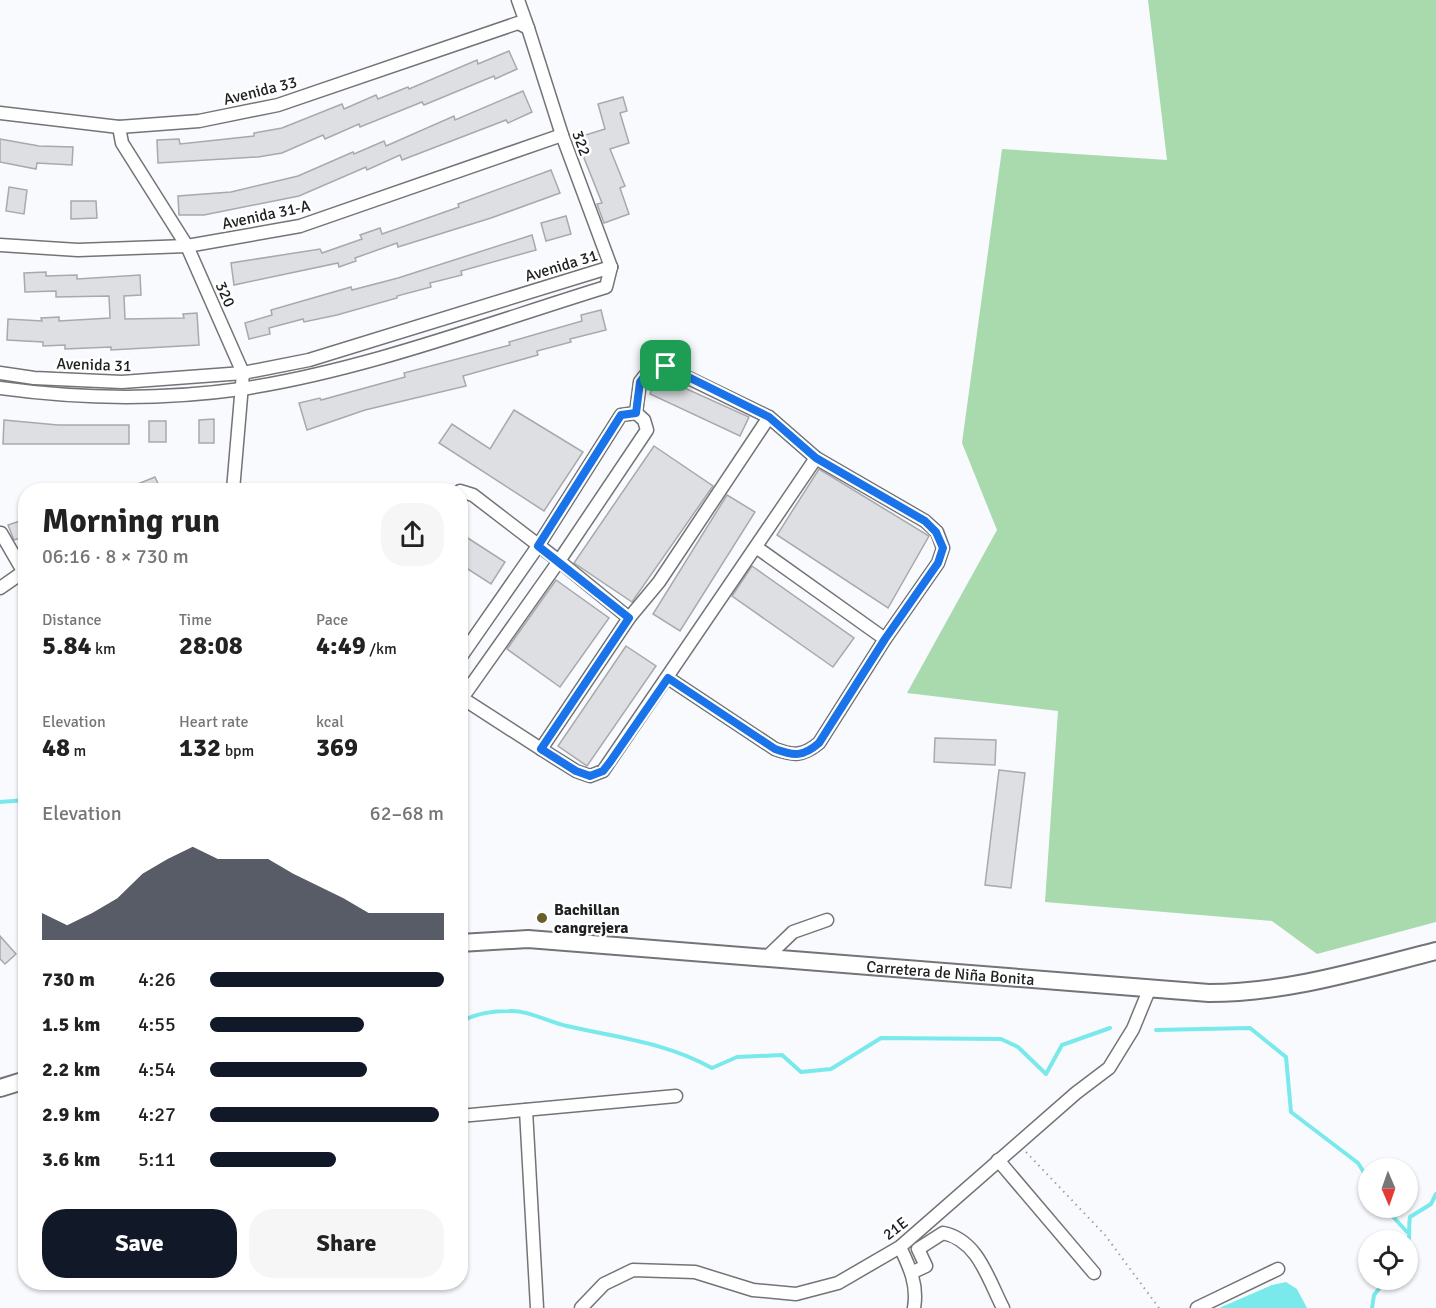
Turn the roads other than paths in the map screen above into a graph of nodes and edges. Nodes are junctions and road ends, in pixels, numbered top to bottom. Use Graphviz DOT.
graph roads {
  1 [pos="518,0"];
  2 [pos="523,26"];
  3 [pos="0,113"];
  4 [pos="119,127"];
  5 [pos="562,135"];
  6 [pos="0,245"];
  7 [pos="187,246"];
  8 [pos="611,267"];
  9 [pos="0,373"];
  10 [pos="243,373"];
  11 [pos="0,388"];
  12 [pos="242,388"];
  13 [pos="636,413"];
  14 [pos="769,417"];
  15 [pos="816,458"];
  16 [pos="233,483"];
  17 [pos="468,493"];
  18 [pos="1,533"];
  19 [pos="538,546"];
  20 [pos="756,548"];
  21 [pos="18,560"];
  22 [pos="559,561"];
  23 [pos="18,574"];
  24 [pos="0,588"];
  25 [pos="629,618"];
  26 [pos="885,639"];
  27 [pos="468,647"];
  28 [pos="668,678"];
  29 [pos="468,689"];
  30 [pos="468,703"];
  31 [pos="541,749"];
  32 [pos="827,920"];
  33 [pos="468,943"];
  34 [pos="1436,951"];
  35 [pos="766,958"];
  36 [pos="1149,990"];
  37 [pos="18,1082"];
  38 [pos="0,1088"];
  39 [pos="676,1096"];
  40 [pos="526,1110"];
  41 [pos="468,1115"];
  42 [pos="998,1160"];
  43 [pos="900,1247"];
  44 [pos="1278,1269"];
  45 [pos="913,1272"];
  46 [pos="1094,1273"];
  47 [pos="537,1308"];
  48 [pos="581,1308"];
  49 [pos="914,1308"];
  50 [pos="1003,1308"];
  51 [pos="1197,1308"];
  1 -- 2 [label="street, 322"];
  2 -- 4 [label="street, Avenida 33"];
  2 -- 5 [label="street, 322"];
  3 -- 4 [label="street, Avenida 33"];
  4 -- 7 [label="street, 320"];
  5 -- 7 [label="street, Avenida 31-A"];
  5 -- 8 [label="street, 322"];
  6 -- 7 [label="street, Avenida 31-A"];
  7 -- 10 [label="street, 320"];
  8 -- 10 [label="street, Avenida 31"];
  8 -- 12 [label="street, Avenida 31"];
  9 -- 10 [label="street, Avenida 31"];
  10 -- 12 [label="street, 320"];
  11 -- 12 [label="street, Avenida 31"];
  12 -- 16 [label="street, 320"];
  13 -- 14 [label="street"];
  13 -- 19 [label="street"];
  13 -- 22 [label="street"];
  14 -- 15 [label="street"];
  14 -- 25 [label="street"];
  15 -- 20 [label="street"];
  15 -- 26 [label="street"];
  17 -- 19 [label="street"];
  18 -- 21 [label="street"];
  19 -- 22 [label="street"];
  19 -- 27 [label="street"];
  20 -- 26 [label="street"];
  20 -- 28 [label="street"];
  22 -- 25 [label="street"];
  22 -- 29 [label="street"];
  23 -- 24 [label="street"];
  25 -- 31 [label="street"];
  26 -- 28 [label="street"];
  28 -- 31 [label="street"];
  30 -- 31 [label="street"];
  32 -- 35 [label="street"];
  33 -- 35 [label="main road, Carretera de Niña Bonita"];
  34 -- 36 [label="main road, Carretera de Niña Bonita"];
  35 -- 36 [label="main road, Carretera de Niña Bonita"];
  36 -- 42 [label="street, 21E"];
  37 -- 38 [label="main road"];
  39 -- 40 [label="street"];
  40 -- 41 [label="street"];
  40 -- 47 [label="street"];
  42 -- 43 [label="street, 21E"];
  42 -- 46 [label="street"];
  43 -- 45 [label="street"];
  43 -- 48 [label="street, 21E"];
  44 -- 51 [label="street"];
  45 -- 49 [label="street"];
  45 -- 50 [label="street"];
}
